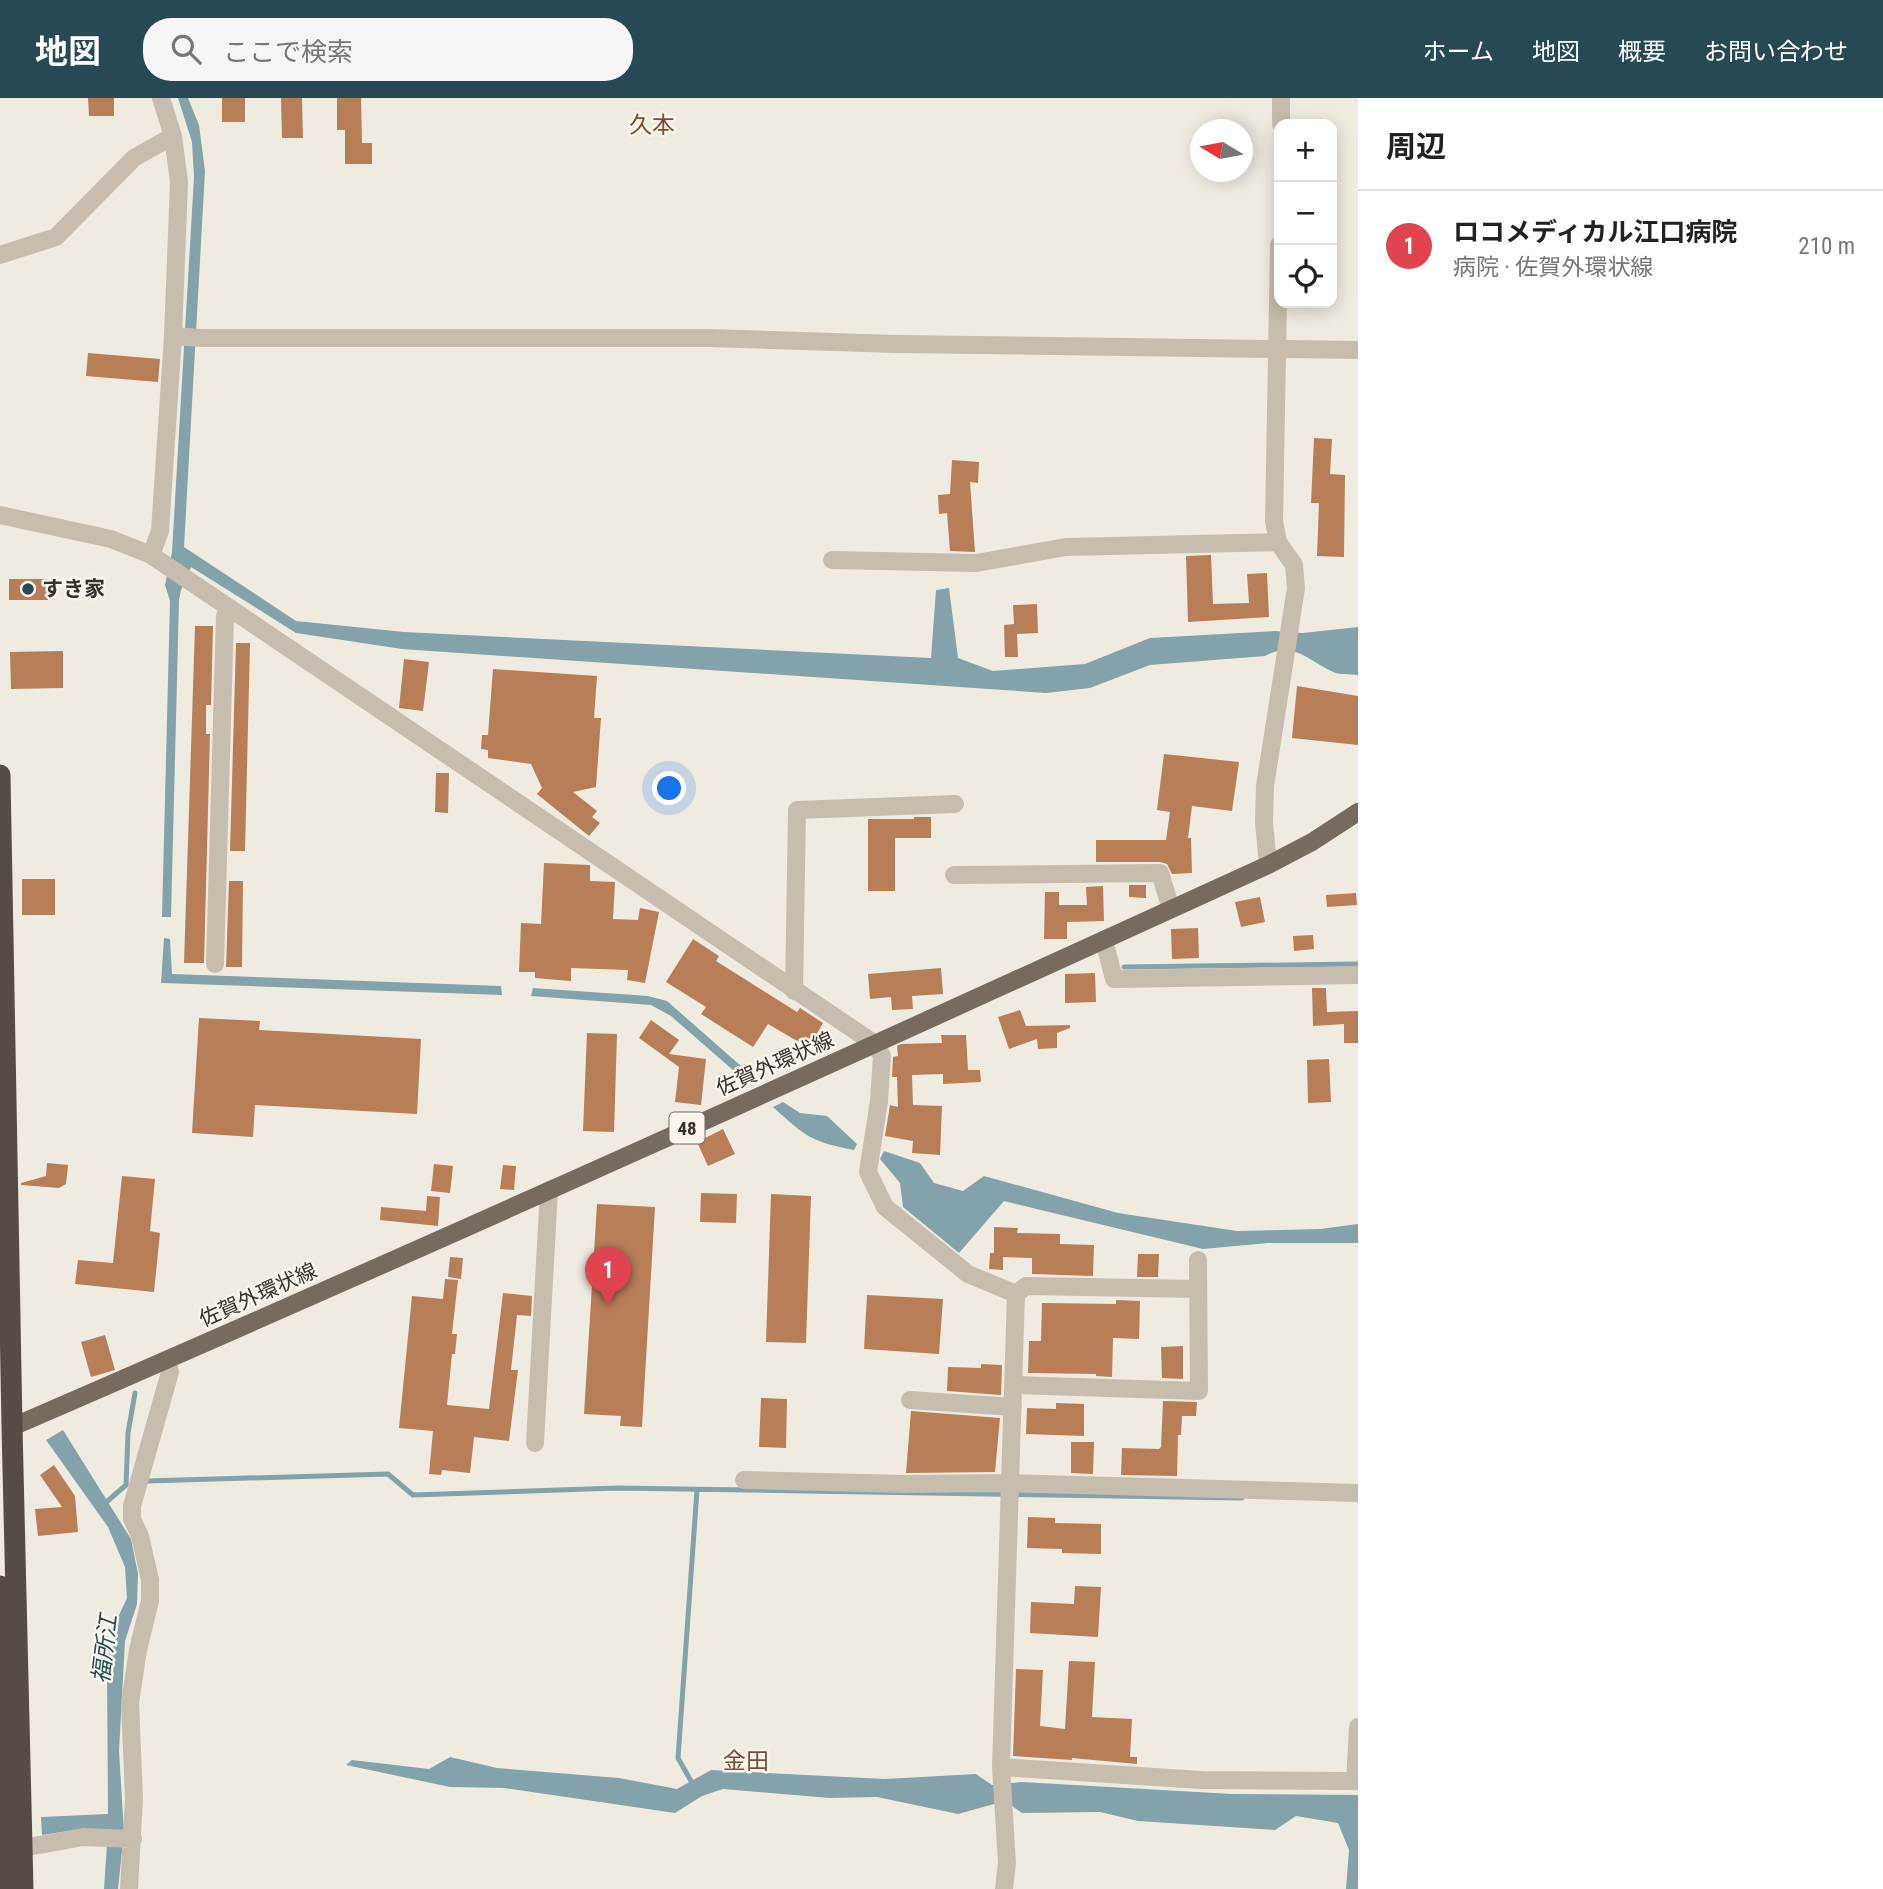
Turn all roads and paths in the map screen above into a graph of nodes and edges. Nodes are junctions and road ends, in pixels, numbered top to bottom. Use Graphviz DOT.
graph roads {
  1 [pos="161,98"];
  2 [pos="1282,98"];
  3 [pos="1281,119"];
  4 [pos="173,136"];
  5 [pos="0,254"];
  6 [pos="1278,308"];
  7 [pos="177,336"];
  8 [pos="1278,349"];
  9 [pos="1358,350"];
  10 [pos="0,515"];
  11 [pos="1279,542"];
  12 [pos="832,559"];
  13 [pos="158,560"];
  14 [pos="230,608"];
  15 [pos="0,775"];
  16 [pos="955,804"];
  17 [pos="1357,817"];
  18 [pos="1268,865"];
  19 [pos="954,875"];
  20 [pos="1171,909"];
  21 [pos="1104,940"];
  22 [pos="215,964"];
  23 [pos="1358,975"];
  24 [pos="794,991"];
  25 [pos="875,1044"];
  26 [pos="549,1190"];
  27 [pos="1198,1259"];
  28 [pos="1198,1289"];
  29 [pos="1016,1294"];
  30 [pos="167,1361"];
  31 [pos="1013,1385"];
  32 [pos="910,1400"];
  33 [pos="1013,1407"];
  34 [pos="6,1430"];
  35 [pos="535,1443"];
  36 [pos="744,1480"];
  37 [pos="1010,1492"];
  38 [pos="1358,1493"];
  39 [pos="0,1586"];
  40 [pos="1358,1727"];
  41 [pos="1001,1773"];
  42 [pos="1357,1781"];
  43 [pos="133,1839"];
  44 [pos="23,1848"];
  45 [pos="6,1889"];
  46 [pos="23,1889"];
  47 [pos="130,1889"];
  48 [pos="1004,1889"];
  1 -- 4 [label="street"];
  2 -- 3 [label="street"];
  4 -- 5 [label="street"];
  4 -- 7 [label="street"];
  6 -- 8 [label="street"];
  7 -- 8 [label="street"];
  7 -- 13 [label="street"];
  8 -- 9 [label="street"];
  8 -- 11 [label="street"];
  10 -- 13 [label="street"];
  11 -- 12 [label="street"];
  11 -- 18 [label="street"];
  13 -- 14 [label="street"];
  14 -- 22 [label="street"];
  14 -- 24 [label="street"];
  15 -- 34 [label="highway"];
  16 -- 24 [label="street"];
  17 -- 18 [label="main road, 佐賀外環状線 / 48"];
  18 -- 20 [label="main road, 佐賀外環状線 / 48"];
  19 -- 20 [label="street"];
  20 -- 21 [label="main road, 佐賀外環状線 / 48"];
  21 -- 23 [label="street"];
  21 -- 25 [label="main road, 佐賀外環状線 / 48"];
  24 -- 25 [label="street"];
  25 -- 26 [label="main road, 佐賀外環状線 / 48"];
  25 -- 29 [label="street"];
  26 -- 30 [label="main road, 佐賀外環状線 / 48"];
  26 -- 35 [label="street"];
  27 -- 28 [label="street"];
  28 -- 29 [label="street"];
  28 -- 31 [label="street"];
  29 -- 31 [label="street"];
  30 -- 34 [label="main road, 佐賀外環状線 / 48"];
  30 -- 43 [label="street"];
  31 -- 33 [label="street"];
  32 -- 33 [label="street"];
  33 -- 37 [label="street"];
  34 -- 44 [label="highway"];
  36 -- 37 [label="street"];
  37 -- 38 [label="street"];
  37 -- 41 [label="street"];
  39 -- 45 [label="highway"];
  40 -- 42 [label="street"];
  41 -- 42 [label="street"];
  41 -- 48 [label="street"];
  43 -- 44 [label="street"];
  43 -- 47 [label="street"];
  44 -- 46 [label="highway"];
}
